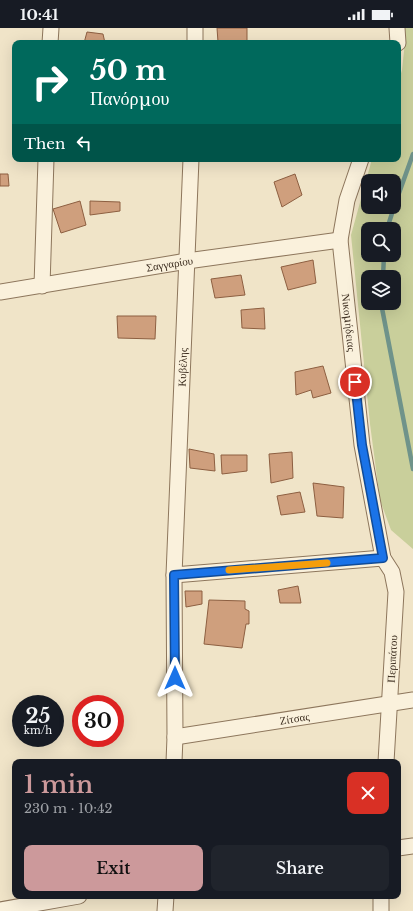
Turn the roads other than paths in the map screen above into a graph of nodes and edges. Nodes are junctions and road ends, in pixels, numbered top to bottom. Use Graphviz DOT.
graph roads {
  1 [pos="51,28"];
  2 [pos="195,28"];
  3 [pos="397,28"];
  4 [pos="50,40"];
  5 [pos="194,40"];
  6 [pos="398,40"];
  7 [pos="46,162"];
  8 [pos="191,162"];
  9 [pos="360,162"];
  10 [pos="340,240"];
  11 [pos="187,261"];
  12 [pos="42,286"];
  13 [pos="0,292"];
  14 [pos="383,558"];
  15 [pos="174,575"];
  16 [pos="413,700"];
  17 [pos="390,704"];
  18 [pos="175,737"];
  19 [pos="174,759"];
  20 [pos="386,759"];
  21 [pos="413,846"];
  22 [pos="401,848"];
  23 [pos="67,899"];
  24 [pos="166,899"];
  25 [pos="381,899"];
  26 [pos="24,909"];
  27 [pos="0,910"];
  28 [pos="165,911"];
  29 [pos="381,911"];
  1 -- 4 [label="street"];
  2 -- 5 [label="street"];
  3 -- 6 [label="street"];
  7 -- 12 [label="street"];
  8 -- 11 [label="street, Κυβέλης"];
  9 -- 10 [label="street, Νικομήδειας"];
  10 -- 11 [label="street, Σαγγαρίου"];
  10 -- 14 [label="street, Νικομήδειας"];
  11 -- 12 [label="street, Σαγγαρίου"];
  11 -- 15 [label="street, Κυβέλης"];
  12 -- 13 [label="street, Σαγγαρίου"];
  14 -- 15 [label="street"];
  14 -- 17 [label="street, Περιπάτου"];
  15 -- 18 [label="street, Κυβέλης"];
  16 -- 17 [label="street, Ζίτσας"];
  17 -- 18 [label="street, Ζίτσας"];
  17 -- 20 [label="street, Περιπάτου"];
  18 -- 19 [label="street, Κυβέλης"];
  21 -- 22 [label="street"];
  23 -- 26 [label="street"];
  24 -- 28 [label="street"];
  25 -- 29 [label="street"];
  26 -- 27 [label="street"];
}
